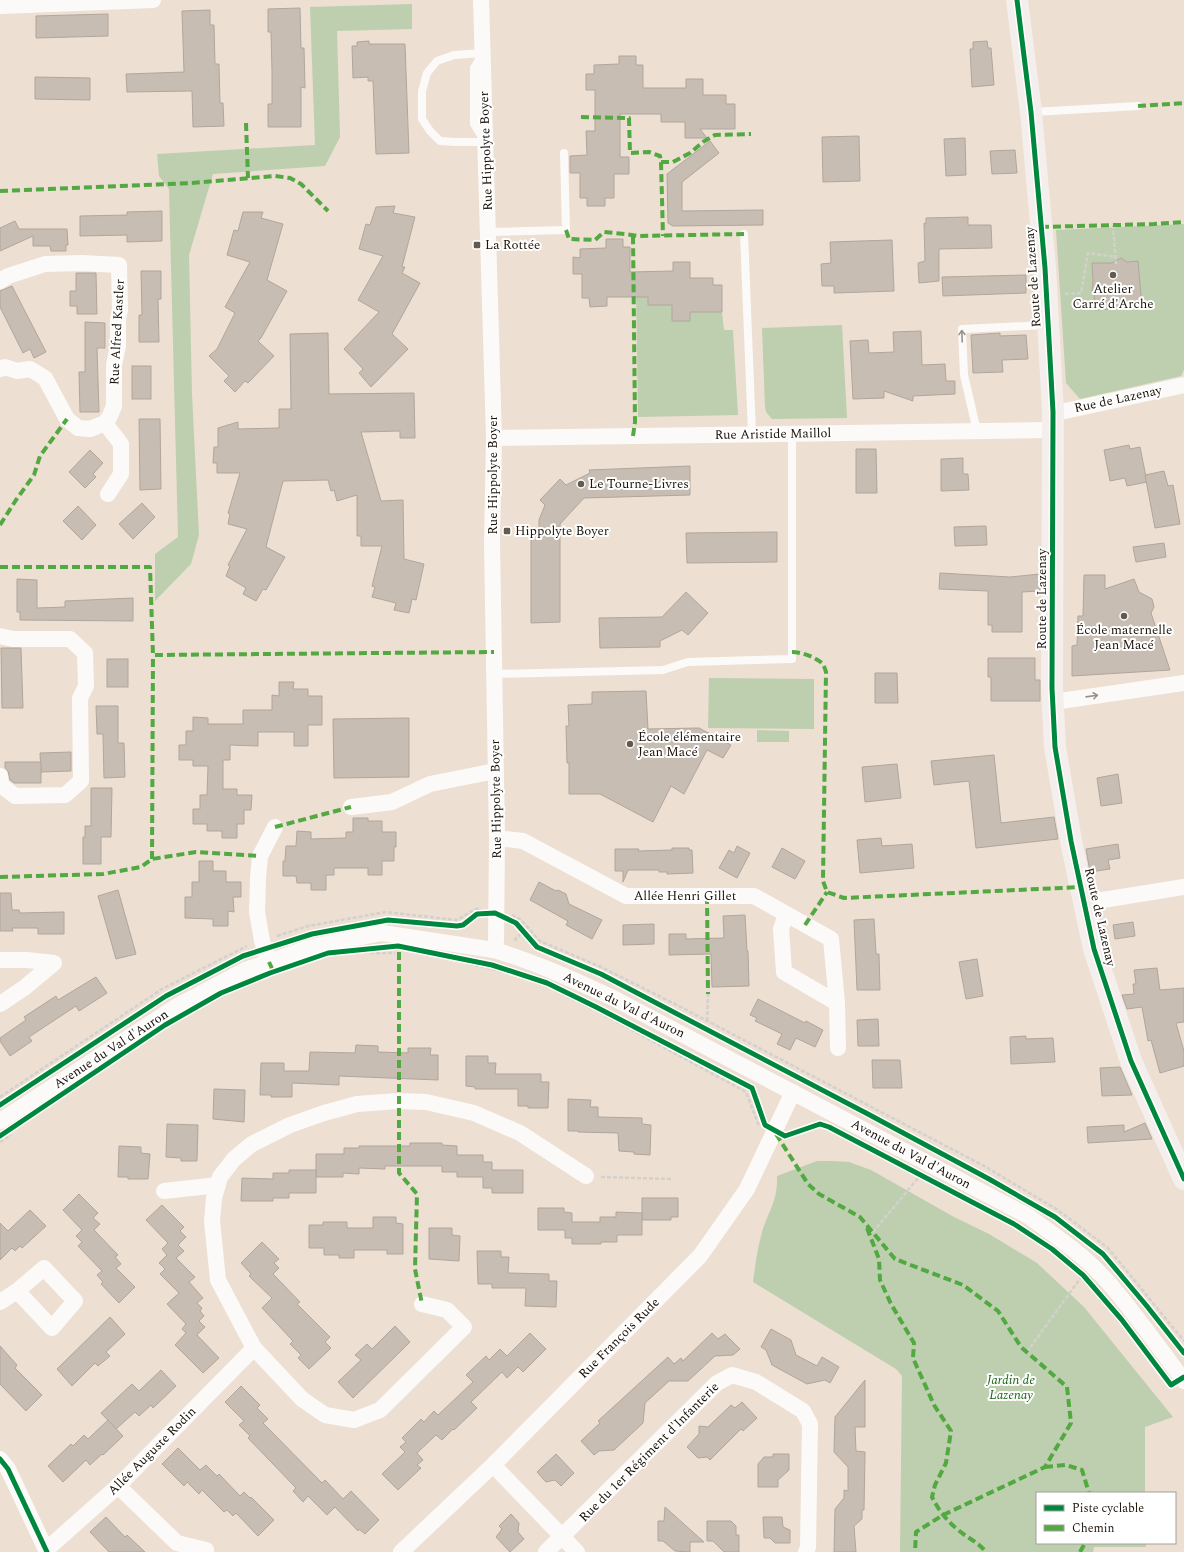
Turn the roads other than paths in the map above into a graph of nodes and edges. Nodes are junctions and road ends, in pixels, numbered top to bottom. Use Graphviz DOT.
graph roads {
  1 [pos="153,0"];
  2 [pos="481,0"];
  3 [pos="1017,0"];
  4 [pos="0,6"];
  5 [pos="484,53"];
  6 [pos="1138,106"];
  7 [pos="1031,112"];
  8 [pos="486,142"];
  9 [pos="564,152"];
  10 [pos="489,232"];
  11 [pos="744,234"];
  12 [pos="0,281"];
  13 [pos="1048,325"];
  14 [pos="2,364"];
  15 [pos="1184,385"];
  16 [pos="1053,421"];
  17 [pos="105,423"];
  18 [pos="977,431"];
  19 [pos="752,434"];
  20 [pos="792,434"];
  21 [pos="494,438"];
  22 [pos="108,494"];
  23 [pos="0,636"];
  24 [pos="494,674"];
  25 [pos="1184,682"];
  26 [pos="1053,702"];
  27 [pos="495,772"];
  28 [pos="0,776"];
  29 [pos="351,807"];
  30 [pos="275,827"];
  31 [pos="497,838"];
  32 [pos="1184,887"];
  33 [pos="1084,903"];
  34 [pos="786,914"];
  35 [pos="494,950"];
  36 [pos="0,960"];
  37 [pos="269,962"];
  38 [pos="837,1003"];
  39 [pos="0,1004"];
  40 [pos="838,1048"];
  41 [pos="797,1085"];
  42 [pos="6,1124"];
  43 [pos="586,1176"];
  44 [pos="1184,1179"];
  45 [pos="218,1184"];
  46 [pos="164,1191"];
  47 [pos="17,1291"];
  48 [pos="0,1302"];
  49 [pos="422,1304"];
  50 [pos="254,1348"];
  51 [pos="1184,1381"];
  52 [pos="0,1458"];
  53 [pos="493,1464"];
  54 [pos="118,1486"];
  55 [pos="562,1537"];
  56 [pos="206,1550"];
  57 [pos="47,1551"];
  58 [pos="401,1552"];
  59 [pos="546,1552"];
  60 [pos="577,1552"];
  61 [pos="806,1552"];
  1 -- 4 [label="street"];
  2 -- 5 [label="street, Rue Hippolyte Boyer"];
  3 -- 7 [label="street, Route de Lazenay"];
  5 -- 8 [label="street, Rue Hippolyte Boyer"];
  5 -- 8 [label="lane"];
  6 -- 7 [label="lane"];
  7 -- 13 [label="street, Route de Lazenay"];
  8 -- 10 [label="street, Rue Hippolyte Boyer"];
  9 -- 10 [label="lane"];
  10 -- 21 [label="street, Rue Hippolyte Boyer"];
  11 -- 19 [label="lane"];
  12 -- 17 [label="street, Rue Alfred Kastler"];
  13 -- 16 [label="street, Route de Lazenay"];
  18 -- 13 [label="lane, one-way"];
  14 -- 17 [label="street"];
  15 -- 16 [label="street, Rue de Lazenay"];
  16 -- 18 [label="street, Rue Aristide Maillol"];
  16 -- 26 [label="street, Route de Lazenay"];
  17 -- 22 [label="street"];
  18 -- 20 [label="street, Rue Aristide Maillol"];
  19 -- 20 [label="street, Rue Aristide Maillol"];
  19 -- 21 [label="street, Rue Aristide Maillol"];
  20 -- 24 [label="lane"];
  21 -- 24 [label="street, Rue Hippolyte Boyer"];
  23 -- 28 [label="street"];
  24 -- 27 [label="street, Rue Hippolyte Boyer"];
  26 -- 25 [label="street, one-way"];
  26 -- 33 [label="street, Route de Lazenay"];
  27 -- 29 [label="street"];
  27 -- 31 [label="street, Rue Hippolyte Boyer"];
  30 -- 37 [label="street"];
  31 -- 34 [label="street, Allée Henri Gillet"];
  31 -- 35 [label="street, Rue Hippolyte Boyer"];
  32 -- 33 [label="street"];
  33 -- 44 [label="street, Route de Lazenay"];
  34 -- 38 [label="street, Allée Henri Gillet"];
  34 -- 38 [label="street"];
  35 -- 37 [label="street, Avenue du Val d'Auron"];
  35 -- 41 [label="street, Avenue du Val d'Auron"];
  36 -- 39 [label="street"];
  37 -- 42 [label="street, Avenue du Val d'Auron"];
  38 -- 40 [label="street, Allée Henri Gillet"];
  41 -- 51 [label="street, Avenue du Val d'Auron"];
  41 -- 53 [label="street, Rue François Rude"];
  43 -- 45 [label="street"];
  45 -- 46 [label="street"];
  45 -- 50 [label="street"];
  47 -- 48 [label="street"];
  49 -- 50 [label="street"];
  50 -- 54 [label="street, Allée Auguste Rodin"];
  52 -- 57 [label="street"];
  53 -- 55 [label="street"];
  53 -- 58 [label="street, Rue François Rude"];
  54 -- 56 [label="street"];
  54 -- 57 [label="street, Allée Auguste Rodin"];
  55 -- 59 [label="street, Rue du 1er Régiment d'Infanterie"];
  55 -- 60 [label="street"];
  55 -- 61 [label="street, Rue du 1er Régiment d'Infanterie"];
}
